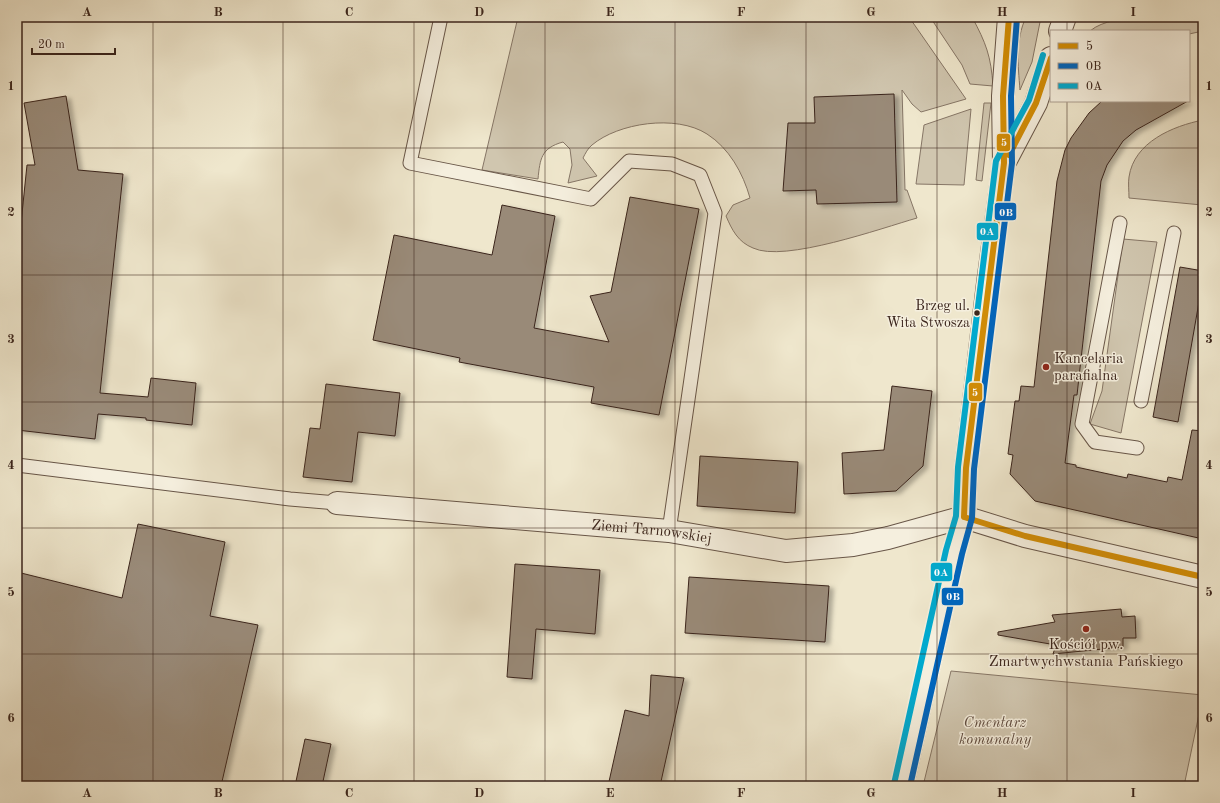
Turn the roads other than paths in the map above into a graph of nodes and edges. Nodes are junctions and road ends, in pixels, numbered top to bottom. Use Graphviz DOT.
graph roads {
  1 [pos="441,17"];
  2 [pos="1009,17"];
  3 [pos="1065,17"];
  4 [pos="1060,30"];
  5 [pos="1050,61"];
  6 [pos="1004,163"];
  7 [pos="1120,223"];
  8 [pos="1174,233"];
  9 [pos="1141,401"];
  10 [pos="1137,448"];
  11 [pos="17,465"];
  12 [pos="336,503"];
  13 [pos="964,517"];
  14 [pos="669,531"];
  15 [pos="1203,578"];
  16 [pos="902,786"];
  1 -- 14 [label="lane"];
  2 -- 6 [label="street"];
  3 -- 4 [label="street"];
  5 -- 6 [label="street"];
  6 -- 13 [label="street"];
  7 -- 10 [label="lane"];
  8 -- 9 [label="lane"];
  11 -- 12 [label="lane"];
  12 -- 14 [label="street, Ziemi Tarnowskiej"];
  13 -- 14 [label="street, Ziemi Tarnowskiej"];
  13 -- 15 [label="street"];
  13 -- 16 [label="street"];
}
